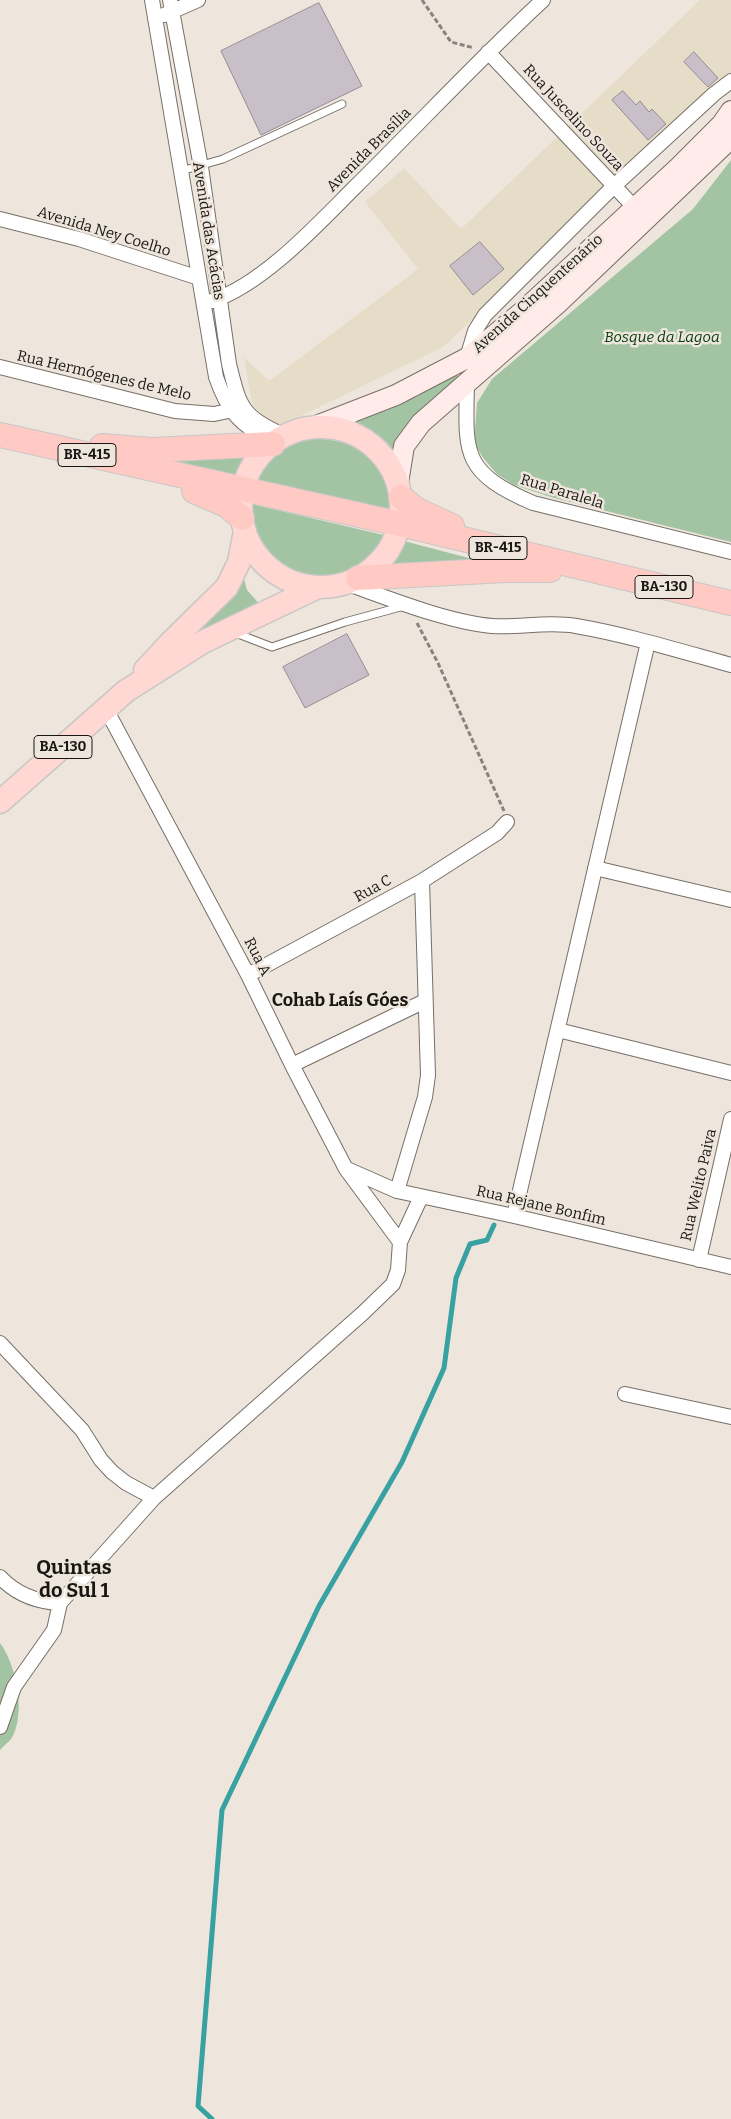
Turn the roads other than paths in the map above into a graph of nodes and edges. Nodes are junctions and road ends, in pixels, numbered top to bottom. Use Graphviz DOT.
graph roads {
  1 [pos="152,0"];
  2 [pos="198,0"];
  3 [pos="543,0"];
  4 [pos="171,6"];
  5 [pos="156,18"];
  6 [pos="488,52"];
  7 [pos="731,81"];
  8 [pos="342,104"];
  9 [pos="731,111"];
  10 [pos="731,138"];
  11 [pos="201,167"];
  12 [pos="181,171"];
  13 [pos="614,186"];
  14 [pos="634,207"];
  15 [pos="0,219"];
  16 [pos="199,278"];
  17 [pos="220,298"];
  18 [pos="203,304"];
  19 [pos="467,358"];
  20 [pos="0,367"];
  21 [pos="467,381"];
  22 [pos="236,409"];
  23 [pos="311,428"];
  24 [pos="10,437"];
  25 [pos="277,441"];
  26 [pos="399,490"];
  27 [pos="243,491"];
  28 [pos="243,524"];
  29 [pos="400,524"];
  30 [pos="731,552"];
  31 [pos="597,571"];
  32 [pos="352,581"];
  33 [pos="318,587"];
  34 [pos="731,603"];
  35 [pos="408,605"];
  36 [pos="228,630"];
  37 [pos="648,642"];
  38 [pos="731,665"];
  39 [pos="126,691"];
  40 [pos="106,710"];
  41 [pos="0,802"];
  42 [pos="507,822"];
  43 [pos="595,868"];
  44 [pos="422,881"];
  45 [pos="731,900"];
  46 [pos="248,975"];
  47 [pos="425,1001"];
  48 [pos="558,1030"];
  49 [pos="292,1066"];
  50 [pos="731,1073"];
  51 [pos="731,1119"];
  52 [pos="346,1169"];
  53 [pos="397,1191"];
  54 [pos="421,1197"];
  55 [pos="514,1216"];
  56 [pos="400,1242"];
  57 [pos="699,1260"];
  58 [pos="731,1267"];
  59 [pos="0,1343"];
  60 [pos="625,1394"];
  61 [pos="731,1417"];
  62 [pos="154,1498"];
  63 [pos="1,1581"];
  64 [pos="60,1602"];
  65 [pos="0,1727"];
  1 -- 5 [label="street, Avenida das Acácias"];
  2 -- 4 [label="street"];
  3 -- 6 [label="street, Avenida Brasília"];
  4 -- 5 [label="street"];
  4 -- 11 [label="street, Avenida das Acácias"];
  5 -- 12 [label="street, Avenida das Acácias"];
  6 -- 13 [label="street, Rua Juscelino Souza"];
  6 -- 17 [label="street, Avenida Brasília"];
  7 -- 13 [label="street, Rua Paralela"];
  8 -- 11 [label="lane"];
  9 -- 14 [label="main road, Avenida Cinquentenário"];
  10 -- 21 [label="main road, Avenida Cinquentenário"];
  11 -- 12 [label="lane"];
  11 -- 17 [label="street, Avenida das Acácias"];
  12 -- 16 [label="street, Avenida das Acácias"];
  13 -- 14 [label="street, Rua Juscelino Souza"];
  13 -- 19 [label="street, Rua Paralela"];
  14 -- 19 [label="main road, Avenida Cinquentenário"];
  15 -- 16 [label="street, Avenida Ney Coelho"];
  16 -- 18 [label="street, Avenida das Acácias"];
  17 -- 18 [label="street, Avenida Brasília"];
  17 -- 22 [label="street, Avenida das Acácias"];
  18 -- 22 [label="street, Avenida das Acácias"];
  19 -- 21 [label="street, Rua Paralela"];
  19 -- 23 [label="main road, Avenida Cinquentenário"];
  20 -- 22 [label="street, Rua Hermógenes de Melo"];
  21 -- 26 [label="main road, Avenida Cinquentenário"];
  21 -- 30 [label="street, Rua Paralela"];
  22 -- 25 [label="street, Avenida das Acácias"];
  23 -- 25 [label="main road"];
  23 -- 26 [label="main road"];
  24 -- 25 [label="highway"];
  24 -- 27 [label="highway, BR-415"];
  24 -- 28 [label="highway"];
  25 -- 27 [label="main road"];
  26 -- 29 [label="main road"];
  26 -- 31 [label="highway"];
  27 -- 28 [label="main road"];
  27 -- 29 [label="highway, BR-415"];
  28 -- 33 [label="main road"];
  28 -- 39 [label="main road"];
  29 -- 31 [label="highway, BR-415"];
  29 -- 32 [label="main road"];
  31 -- 32 [label="highway"];
  31 -- 34 [label="highway, BA-130"];
  32 -- 33 [label="main road"];
  32 -- 35 [label="street"];
  33 -- 36 [label="main road, BA-130"];
  35 -- 36 [label="lane"];
  35 -- 37 [label="street"];
  36 -- 39 [label="main road, BA-130"];
  37 -- 38 [label="street"];
  37 -- 43 [label="street"];
  39 -- 40 [label="main road, BA-130"];
  40 -- 41 [label="main road, BA-130"];
  40 -- 46 [label="street, Rua A"];
  42 -- 44 [label="street, Rua C"];
  43 -- 45 [label="street"];
  43 -- 48 [label="street"];
  44 -- 46 [label="street, Rua C"];
  44 -- 47 [label="street"];
  46 -- 49 [label="street, Rua A"];
  47 -- 49 [label="street"];
  47 -- 53 [label="street"];
  48 -- 50 [label="street"];
  48 -- 55 [label="street"];
  49 -- 52 [label="street, Rua A"];
  51 -- 57 [label="street, Rua Welito Paiva"];
  52 -- 53 [label="street, Rua Rejane Bonfim"];
  52 -- 56 [label="street, Rua A"];
  53 -- 54 [label="street, Rua Rejane Bonfim"];
  54 -- 55 [label="street, Rua Rejane Bonfim"];
  54 -- 56 [label="street"];
  55 -- 57 [label="street, Rua Rejane Bonfim"];
  56 -- 62 [label="street"];
  57 -- 58 [label="street, Rua Rejane Bonfim"];
  59 -- 62 [label="street"];
  60 -- 61 [label="street"];
  62 -- 64 [label="street"];
  63 -- 64 [label="street"];
  64 -- 65 [label="street"];
}
